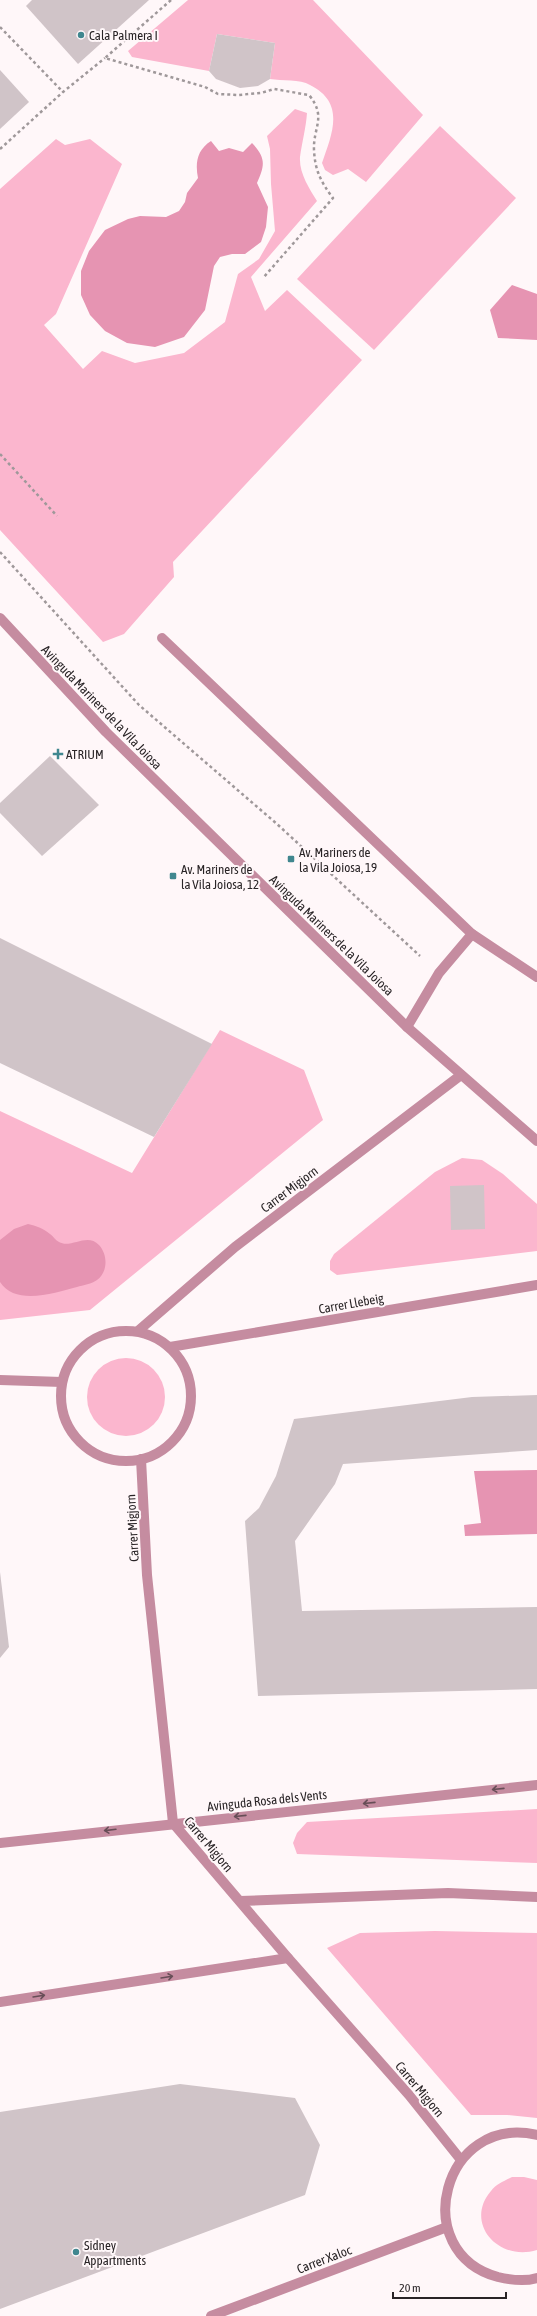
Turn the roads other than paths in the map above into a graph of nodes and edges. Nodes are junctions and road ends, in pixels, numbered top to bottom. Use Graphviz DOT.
graph roads {
  1 [pos="0,618"];
  2 [pos="162,638"];
  3 [pos="472,934"];
  4 [pos="537,977"];
  5 [pos="406,1027"];
  6 [pos="461,1075"];
  7 [pos="537,1141"];
  8 [pos="537,1285"];
  9 [pos="138,1331"];
  10 [pos="170,1347"];
  11 [pos="0,1380"];
  12 [pos="62,1382"];
  13 [pos="142,1460"];
  14 [pos="537,1785"];
  15 [pos="173,1823"];
  16 [pos="0,1843"];
  17 [pos="537,1897"];
  18 [pos="240,1901"];
  19 [pos="288,1958"];
  20 [pos="0,2002"];
  21 [pos="537,2135"];
  22 [pos="461,2160"];
  23 [pos="447,2227"];
  24 [pos="537,2278"];
  25 [pos="211,2316"];
  1 -- 5 [label="street, Avinguda Mariners de la Vila Joiosa"];
  2 -- 3 [label="street"];
  3 -- 4 [label="street"];
  3 -- 5 [label="street"];
  5 -- 6 [label="street, Avinguda Mariners de la Vila Joiosa"];
  6 -- 7 [label="street, Avinguda Mariners de la Vila Joiosa"];
  6 -- 9 [label="street, Carrer Migjorn"];
  8 -- 10 [label="street, Carrer Llebeig"];
  9 -- 10 [label="street"];
  9 -- 12 [label="street"];
  10 -- 13 [label="street"];
  11 -- 12 [label="street"];
  12 -- 13 [label="street"];
  13 -- 15 [label="street, Carrer Migjorn"];
  14 -- 15 [label="street, Avinguda Rosa dels Vents, one-way"];
  15 -- 16 [label="street, Avinguda Rosa dels Vents, one-way"];
  15 -- 18 [label="street, Carrer Migjorn"];
  17 -- 18 [label="street"];
  18 -- 19 [label="street, Carrer Migjorn"];
  20 -- 19 [label="street, one-way"];
  19 -- 22 [label="street, Carrer Migjorn"];
  21 -- 22 [label="street"];
  22 -- 23 [label="street"];
  23 -- 24 [label="street"];
  23 -- 25 [label="street, Carrer Xaloc"];
}
